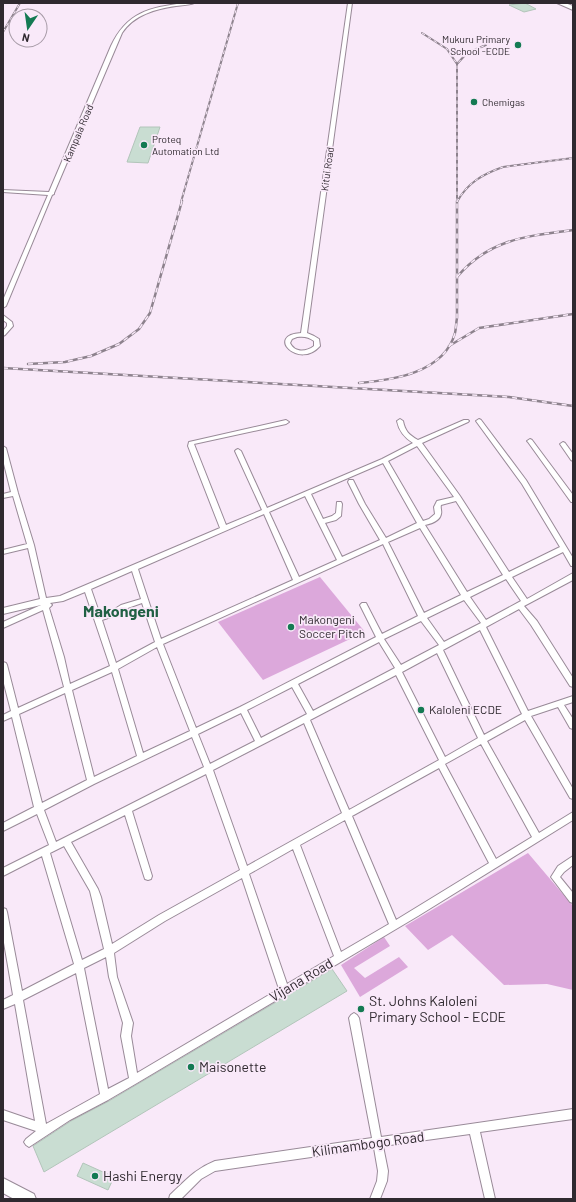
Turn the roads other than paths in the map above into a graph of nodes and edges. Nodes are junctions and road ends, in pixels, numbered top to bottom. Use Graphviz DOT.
graph roads {
  1 [pos="192,3"];
  2 [pos="350,3"];
  3 [pos="560,3"];
  4 [pos="569,3"];
  5 [pos="573,5"];
  6 [pos="573,8"];
  7 [pos="3,191"];
  8 [pos="52,194"];
  9 [pos="3,306"];
  10 [pos="3,317"];
  11 [pos="3,334"];
  12 [pos="304,334"];
  13 [pos="400,421"];
  14 [pos="466,421"];
  15 [pos="479,421"];
  16 [pos="286,422"];
  17 [pos="530,441"];
  18 [pos="418,443"];
  19 [pos="563,444"];
  20 [pos="3,448"];
  21 [pos="238,451"];
  22 [pos="573,459"];
  23 [pos="384,460"];
  24 [pos="351,482"];
  25 [pos="15,493"];
  26 [pos="307,493"];
  27 [pos="3,496"];
  28 [pos="458,498"];
  29 [pos="573,500"];
  30 [pos="339,504"];
  31 [pos="265,511"];
  32 [pos="322,522"];
  33 [pos="422,524"];
  34 [pos="224,529"];
  35 [pos="384,542"];
  36 [pos="31,545"];
  37 [pos="568,551"];
  38 [pos="3,552"];
  39 [pos="341,561"];
  40 [pos="573,564"];
  41 [pos="134,567"];
  42 [pos="573,576"];
  43 [pos="507,577"];
  44 [pos="297,581"];
  45 [pos="87,587"];
  46 [pos="466,597"];
  47 [pos="144,600"];
  48 [pos="45,604"];
  49 [pos="523,604"];
  50 [pos="364,605"];
  51 [pos="3,611"];
  52 [pos="98,618"];
  53 [pos="423,618"];
  54 [pos="3,625"];
  55 [pos="483,625"];
  56 [pos="380,638"];
  57 [pos="159,644"];
  58 [pos="441,647"];
  59 [pos="3,665"];
  60 [pos="114,667"];
  61 [pos="399,669"];
  62 [pos="294,683"];
  63 [pos="573,684"];
  64 [pos="67,688"];
  65 [pos="573,699"];
  66 [pos="559,703"];
  67 [pos="243,709"];
  68 [pos="14,713"];
  69 [pos="526,715"];
  70 [pos="308,716"];
  71 [pos="3,718"];
  72 [pos="573,726"];
  73 [pos="193,733"];
  74 [pos="482,739"];
  75 [pos="259,741"];
  76 [pos="140,758"];
  77 [pos="442,762"];
  78 [pos="208,768"];
  79 [pos="91,782"];
  80 [pos="573,796"];
  81 [pos="39,809"];
  82 [pos="127,809"];
  83 [pos="346,815"];
  84 [pos="573,816"];
  85 [pos="3,827"];
  86 [pos="537,837"];
  87 [pos="66,841"];
  88 [pos="295,843"];
  89 [pos="54,847"];
  90 [pos="44,851"];
  91 [pos="573,860"];
  92 [pos="494,864"];
  93 [pos="245,871"];
  94 [pos="3,872"];
  95 [pos="148,876"];
  96 [pos="573,899"];
  97 [pos="3,912"];
  98 [pos="394,924"];
  99 [pos="109,951"];
  100 [pos="339,957"];
  101 [pos="78,966"];
  102 [pos="284,990"];
  103 [pos="19,996"];
  104 [pos="3,1005"];
  105 [pos="354,1018"];
  106 [pos="134,1080"];
  107 [pos="105,1097"];
  108 [pos="573,1114"];
  109 [pos="3,1115"];
  110 [pos="42,1129"];
  111 [pos="474,1129"];
  112 [pos="29,1142"];
  113 [pos="377,1143"];
  114 [pos="3,1185"];
  115 [pos="29,1199"];
  116 [pos="174,1199"];
  117 [pos="375,1199"];
  118 [pos="490,1199"];
  1 -- 8 [label="street, Kampala Road"];
  2 -- 12 [label="street, Kitui Road"];
  3 -- 6 [label="main road"];
  4 -- 5 [label="main road"];
  7 -- 8 [label="street"];
  8 -- 9 [label="street, Kampala Road"];
  10 -- 11 [label="street"];
  12 -- 12 [label="street"];
  13 -- 18 [label="street"];
  14 -- 18 [label="street"];
  15 -- 37 [label="street"];
  16 -- 34 [label="street"];
  17 -- 29 [label="street"];
  18 -- 23 [label="street"];
  18 -- 28 [label="street"];
  19 -- 22 [label="street"];
  20 -- 25 [label="street"];
  21 -- 31 [label="street"];
  23 -- 26 [label="street"];
  23 -- 33 [label="street"];
  24 -- 35 [label="street"];
  25 -- 27 [label="street"];
  25 -- 36 [label="street"];
  26 -- 31 [label="street"];
  26 -- 32 [label="street"];
  28 -- 33 [label="street"];
  28 -- 43 [label="street"];
  30 -- 32 [label="street"];
  31 -- 34 [label="street"];
  31 -- 44 [label="street"];
  32 -- 39 [label="street"];
  33 -- 35 [label="street"];
  33 -- 46 [label="street"];
  34 -- 41 [label="street"];
  35 -- 39 [label="street"];
  35 -- 53 [label="street"];
  36 -- 38 [label="street"];
  36 -- 48 [label="street"];
  37 -- 40 [label="street"];
  37 -- 43 [label="street"];
  39 -- 44 [label="street"];
  41 -- 45 [label="street"];
  41 -- 47 [label="street"];
  42 -- 49 [label="street"];
  43 -- 46 [label="street"];
  43 -- 49 [label="street"];
  44 -- 57 [label="street"];
  45 -- 48 [label="street"];
  45 -- 52 [label="street"];
  46 -- 53 [label="street"];
  46 -- 55 [label="street"];
  47 -- 52 [label="street"];
  47 -- 57 [label="street"];
  48 -- 51 [label="street"];
  48 -- 54 [label="street"];
  48 -- 64 [label="street"];
  49 -- 55 [label="street"];
  49 -- 63 [label="street"];
  50 -- 56 [label="street"];
  52 -- 60 [label="street"];
  53 -- 56 [label="street"];
  53 -- 58 [label="street"];
  55 -- 58 [label="street"];
  55 -- 69 [label="street"];
  56 -- 61 [label="street"];
  56 -- 62 [label="street"];
  57 -- 60 [label="street"];
  57 -- 73 [label="street"];
  58 -- 61 [label="street"];
  58 -- 74 [label="street"];
  59 -- 68 [label="street"];
  60 -- 64 [label="street"];
  60 -- 76 [label="street"];
  61 -- 70 [label="street"];
  61 -- 77 [label="street"];
  62 -- 67 [label="street"];
  62 -- 70 [label="street"];
  64 -- 68 [label="street"];
  64 -- 79 [label="street"];
  65 -- 66 [label="street"];
  66 -- 69 [label="street"];
  66 -- 72 [label="street"];
  67 -- 73 [label="street"];
  67 -- 75 [label="street"];
  68 -- 71 [label="street"];
  68 -- 81 [label="street"];
  69 -- 74 [label="street"];
  69 -- 80 [label="street"];
  70 -- 75 [label="street"];
  70 -- 83 [label="street"];
  73 -- 76 [label="street"];
  73 -- 78 [label="street"];
  74 -- 77 [label="street"];
  74 -- 86 [label="street"];
  75 -- 78 [label="street"];
  76 -- 79 [label="street"];
  77 -- 83 [label="street"];
  77 -- 92 [label="street"];
  78 -- 82 [label="street"];
  78 -- 93 [label="street"];
  79 -- 81 [label="street"];
  81 -- 85 [label="street"];
  81 -- 89 [label="street"];
  82 -- 87 [label="street"];
  82 -- 95 [label="street"];
  83 -- 88 [label="street"];
  83 -- 98 [label="street"];
  84 -- 86 [label="street, Vijana Road"];
  86 -- 92 [label="street, Vijana Road"];
  87 -- 89 [label="street"];
  87 -- 99 [label="street"];
  88 -- 93 [label="street"];
  88 -- 100 [label="street"];
  89 -- 90 [label="street"];
  90 -- 94 [label="street"];
  90 -- 101 [label="street"];
  91 -- 96 [label="street"];
  92 -- 98 [label="street, Vijana Road"];
  93 -- 99 [label="street"];
  93 -- 102 [label="street"];
  97 -- 103 [label="street"];
  98 -- 100 [label="street, Vijana Road"];
  99 -- 101 [label="street"];
  99 -- 106 [label="street"];
  100 -- 102 [label="street, Vijana Road"];
  101 -- 103 [label="street"];
  101 -- 107 [label="street"];
  102 -- 106 [label="street, Vijana Road"];
  103 -- 104 [label="street"];
  103 -- 110 [label="street"];
  105 -- 113 [label="street"];
  106 -- 107 [label="street, Vijana Road"];
  107 -- 110 [label="street, Vijana Road"];
  108 -- 111 [label="street, Kilimambogo Road"];
  109 -- 110 [label="street"];
  110 -- 112 [label="street, Vijana Road"];
  111 -- 113 [label="street, Kilimambogo Road"];
  111 -- 118 [label="street"];
  113 -- 116 [label="street, Kilimambogo Road"];
  113 -- 117 [label="street"];
  114 -- 115 [label="main road"];
}
